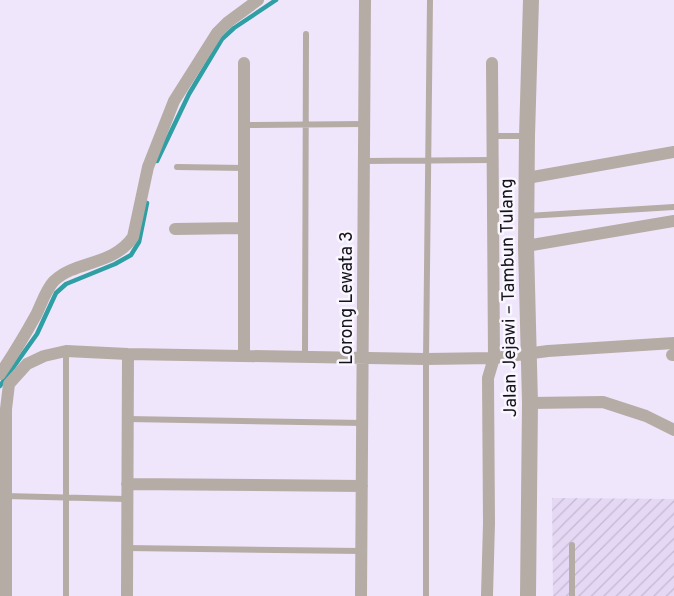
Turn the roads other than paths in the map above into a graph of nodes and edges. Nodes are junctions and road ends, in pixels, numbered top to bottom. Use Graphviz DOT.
graph roads {
  1 [pos="258,0"];
  2 [pos="365,0"];
  3 [pos="430,0"];
  4 [pos="531,0"];
  5 [pos="306,34"];
  6 [pos="244,63"];
  7 [pos="492,63"];
  8 [pos="306,124"];
  9 [pos="364,124"];
  10 [pos="244,125"];
  11 [pos="493,136"];
  12 [pos="527,136"];
  13 [pos="674,152"];
  14 [pos="493,160"];
  15 [pos="364,161"];
  16 [pos="430,161"];
  17 [pos="178,167"];
  18 [pos="245,168"];
  19 [pos="527,178"];
  20 [pos="674,207"];
  21 [pos="527,216"];
  22 [pos="674,221"];
  23 [pos="243,228"];
  24 [pos="175,229"];
  25 [pos="526,246"];
  26 [pos="66,351"];
  27 [pos="674,351"];
  28 [pos="528,353"];
  29 [pos="128,354"];
  30 [pos="244,355"];
  31 [pos="305,356"];
  32 [pos="364,357"];
  33 [pos="494,358"];
  34 [pos="426,359"];
  35 [pos="0,374"];
  36 [pos="530,404"];
  37 [pos="127,420"];
  38 [pos="363,423"];
  39 [pos="674,430"];
  40 [pos="127,484"];
  41 [pos="362,486"];
  42 [pos="5,496"];
  43 [pos="67,498"];
  44 [pos="126,499"];
  45 [pos="572,545"];
  46 [pos="126,548"];
  47 [pos="361,551"];
  48 [pos="6,596"];
  49 [pos="66,596"];
  50 [pos="126,596"];
  51 [pos="361,596"];
  52 [pos="426,596"];
  53 [pos="487,596"];
  54 [pos="528,596"];
  55 [pos="572,596"];
  1 -- 35 [label="street"];
  2 -- 9 [label="street, Lorong Lewata 3"];
  3 -- 16 [label="lane"];
  4 -- 12 [label="street, Jalan Jejawi – Tambun Tulang"];
  5 -- 8 [label="lane"];
  6 -- 10 [label="street"];
  7 -- 11 [label="street"];
  8 -- 9 [label="lane"];
  8 -- 10 [label="lane"];
  8 -- 31 [label="lane"];
  9 -- 15 [label="street, Lorong Lewata 3"];
  10 -- 18 [label="street"];
  11 -- 12 [label="lane"];
  11 -- 14 [label="street"];
  12 -- 19 [label="street, Jalan Jejawi – Tambun Tulang"];
  13 -- 19 [label="street"];
  14 -- 16 [label="lane"];
  14 -- 33 [label="street"];
  15 -- 16 [label="lane"];
  15 -- 32 [label="street, Lorong Lewata 3"];
  16 -- 34 [label="lane"];
  17 -- 18 [label="lane"];
  18 -- 23 [label="street"];
  19 -- 21 [label="street, Jalan Jejawi – Tambun Tulang"];
  20 -- 21 [label="lane"];
  21 -- 25 [label="street, Jalan Jejawi – Tambun Tulang"];
  22 -- 25 [label="street"];
  23 -- 24 [label="street"];
  23 -- 30 [label="street"];
  25 -- 28 [label="street, Jalan Jejawi – Tambun Tulang"];
  26 -- 29 [label="street"];
  26 -- 42 [label="street"];
  26 -- 43 [label="lane"];
  27 -- 28 [label="street"];
  28 -- 33 [label="street"];
  28 -- 36 [label="street, Jalan Jejawi – Tambun Tulang"];
  29 -- 30 [label="street"];
  29 -- 37 [label="street"];
  30 -- 31 [label="street"];
  31 -- 32 [label="street"];
  32 -- 34 [label="street"];
  32 -- 38 [label="street, Lorong Lewata 3"];
  33 -- 34 [label="street"];
  33 -- 53 [label="street"];
  34 -- 52 [label="lane"];
  36 -- 39 [label="street"];
  36 -- 54 [label="street, Jalan Jejawi – Tambun Tulang"];
  37 -- 38 [label="lane"];
  37 -- 40 [label="street"];
  38 -- 41 [label="street, Lorong Lewata 3"];
  40 -- 41 [label="street"];
  40 -- 44 [label="street"];
  41 -- 47 [label="street, Lorong Lewata 3"];
  42 -- 43 [label="lane"];
  42 -- 48 [label="street"];
  43 -- 44 [label="lane"];
  43 -- 49 [label="lane"];
  44 -- 46 [label="street"];
  45 -- 55 [label="lane"];
  46 -- 47 [label="lane"];
  46 -- 50 [label="street"];
  47 -- 51 [label="street, Lorong Lewata 3"];
}
